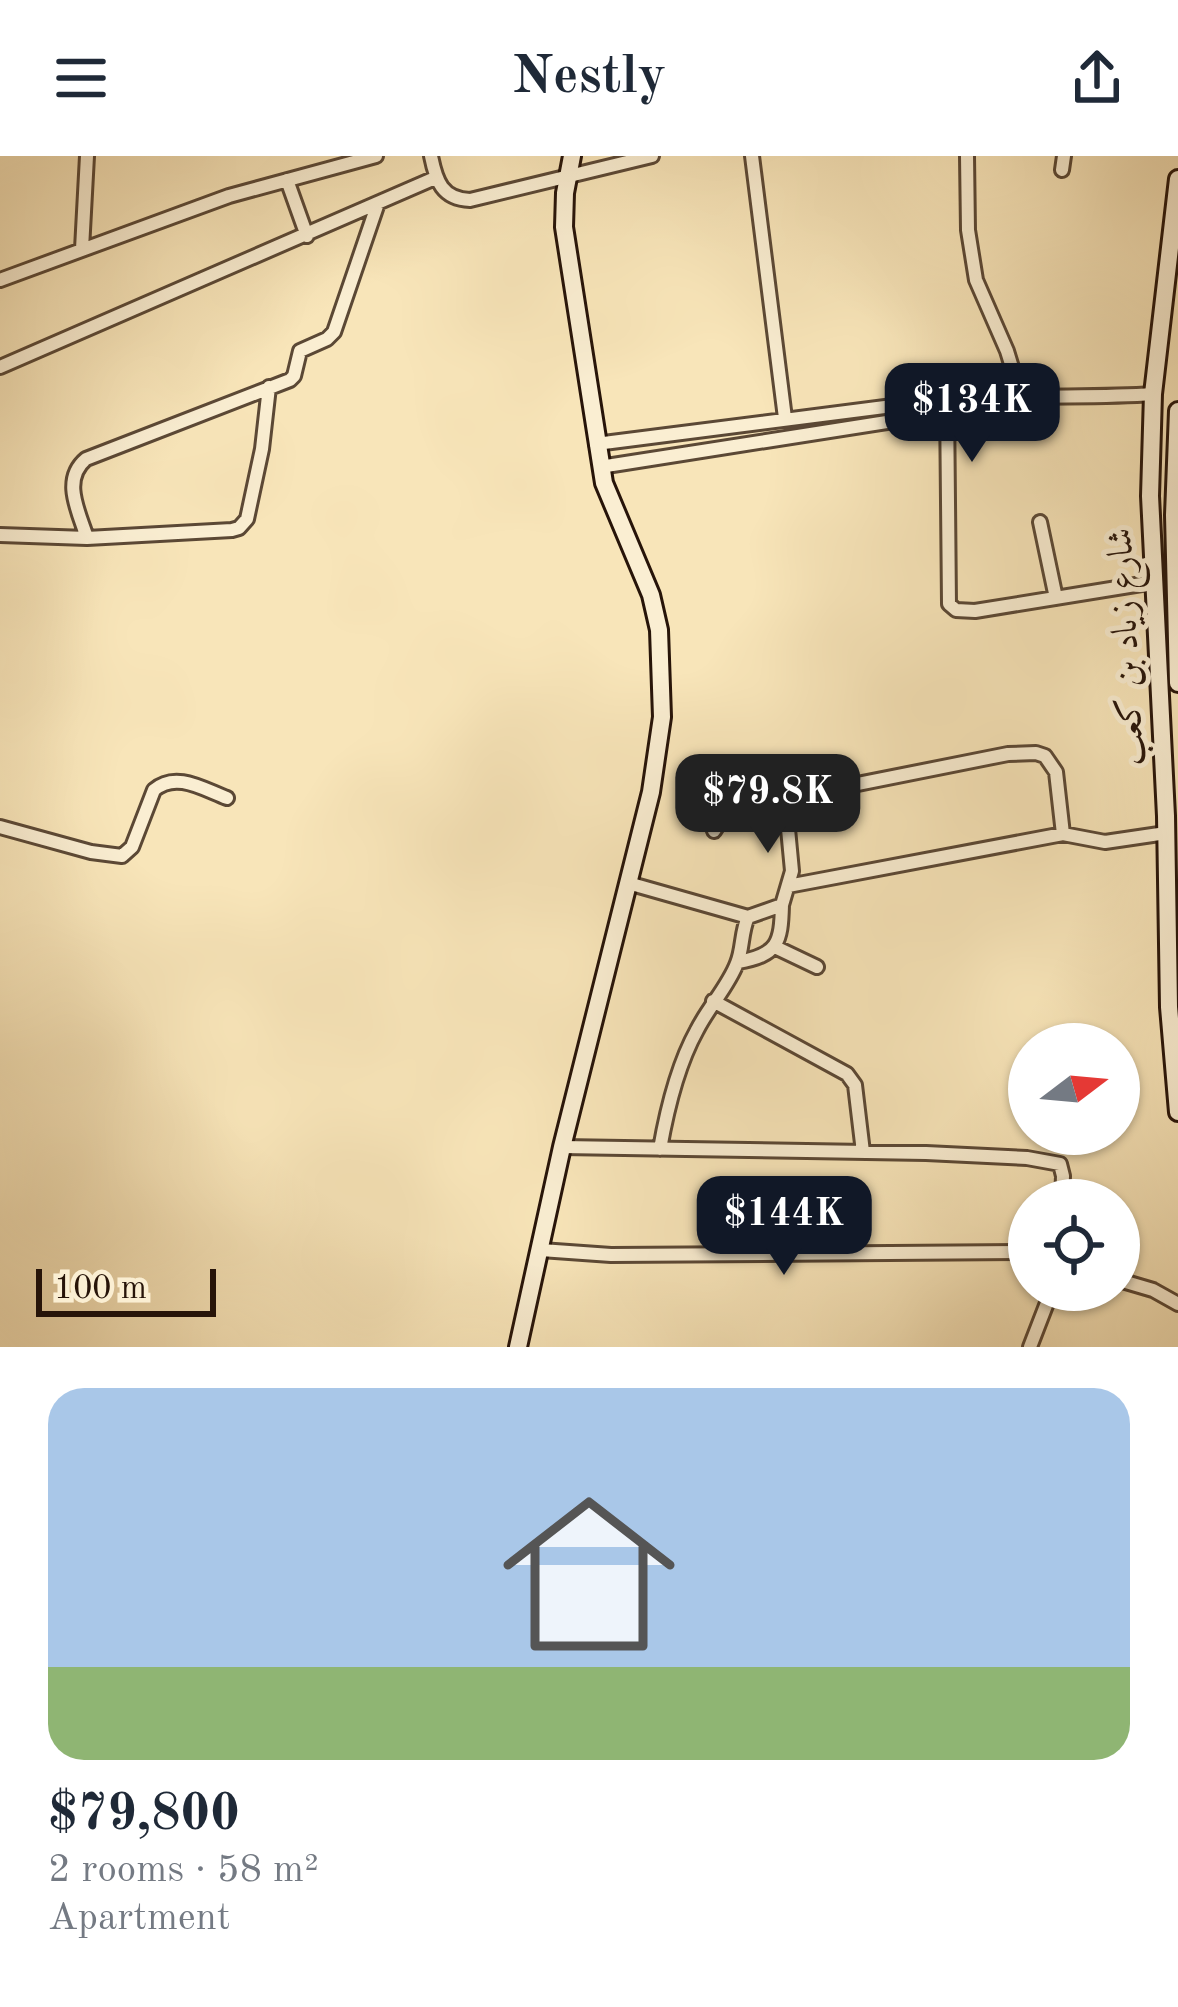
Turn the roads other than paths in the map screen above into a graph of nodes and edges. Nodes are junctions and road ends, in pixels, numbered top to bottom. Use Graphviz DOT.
graph roads {
  1 [pos="87,156"];
  2 [pos="376,156"];
  3 [pos="431,156"];
  4 [pos="572,156"];
  5 [pos="589,156"];
  6 [pos="652,156"];
  7 [pos="752,156"];
  8 [pos="968,156"];
  9 [pos="587,172"];
  10 [pos="568,176"];
  11 [pos="435,178"];
  12 [pos="1178,179"];
  13 [pos="287,180"];
  14 [pos="378,203"];
  15 [pos="307,236"];
  16 [pos="82,249"];
  17 [pos="0,280"];
  18 [pos="0,367"];
  19 [pos="269,388"];
  20 [pos="1153,394"];
  21 [pos="1021,397"];
  22 [pos="948,405"];
  23 [pos="1178,412"];
  24 [pos="785,418"];
  25 [pos="596,444"];
  26 [pos="600,467"];
  27 [pos="1040,522"];
  28 [pos="0,535"];
  29 [pos="87,538"];
  30 [pos="1154,582"];
  31 [pos="1056,598"];
  32 [pos="1178,662"];
  33 [pos="1178,682"];
  34 [pos="784,797"];
  35 [pos="226,798"];
  36 [pos="0,827"];
  37 [pos="714,831"];
  38 [pos="1166,833"];
  39 [pos="1063,834"];
  40 [pos="628,883"];
  41 [pos="788,886"];
  42 [pos="782,905"];
  43 [pos="748,917"];
  44 [pos="775,946"];
  45 [pos="738,962"];
  46 [pos="817,967"];
  47 [pos="713,1001"];
  48 [pos="1174,1007"];
  49 [pos="1178,1112"];
  50 [pos="562,1147"];
  51 [pos="660,1149"];
  52 [pos="863,1152"];
  53 [pos="1063,1179"];
  54 [pos="541,1250"];
  55 [pos="1008,1252"];
  56 [pos="1140,1285"];
  57 [pos="1178,1304"];
  58 [pos="1044,1311"];
  59 [pos="518,1347"];
  60 [pos="1030,1347"];
  1 -- 16 [label="street"];
  2 -- 13 [label="street"];
  3 -- 11 [label="street"];
  4 -- 10 [label="street"];
  5 -- 9 [label="street"];
  6 -- 9 [label="street"];
  7 -- 24 [label="street"];
  8 -- 21 [label="street"];
  9 -- 10 [label="street"];
  10 -- 11 [label="street"];
  10 -- 25 [label="street"];
  11 -- 14 [label="street"];
  12 -- 20 [label="street, شارع زياد بن كعب"];
  13 -- 15 [label="street"];
  13 -- 16 [label="street"];
  14 -- 15 [label="street"];
  14 -- 19 [label="street"];
  15 -- 18 [label="street"];
  16 -- 17 [label="street"];
  19 -- 29 [label="street"];
  19 -- 29 [label="street"];
  20 -- 21 [label="street"];
  20 -- 30 [label="street, شارع زياد بن كعب"];
  21 -- 22 [label="street"];
  22 -- 24 [label="street"];
  22 -- 26 [label="street"];
  22 -- 31 [label="street"];
  23 -- 32 [label="street, شارع زياد بن كعب"];
  24 -- 25 [label="street"];
  25 -- 26 [label="street"];
  26 -- 40 [label="street"];
  27 -- 31 [label="street"];
  28 -- 29 [label="street"];
  30 -- 31 [label="street"];
  30 -- 38 [label="street, شارع زياد بن كعب"];
  32 -- 33 [label="street, شارع زياد بن كعب"];
  34 -- 37 [label="street"];
  34 -- 39 [label="street"];
  34 -- 41 [label="street"];
  35 -- 36 [label="street"];
  38 -- 39 [label="street"];
  38 -- 48 [label="street, شارع زياد بن كعب"];
  39 -- 41 [label="street"];
  40 -- 43 [label="street"];
  40 -- 50 [label="street"];
  41 -- 42 [label="street"];
  42 -- 43 [label="street"];
  42 -- 44 [label="street"];
  43 -- 45 [label="street"];
  44 -- 45 [label="street"];
  44 -- 46 [label="street"];
  45 -- 47 [label="street"];
  47 -- 51 [label="street"];
  47 -- 52 [label="street"];
  48 -- 49 [label="street, شارع زياد بن كعب"];
  50 -- 51 [label="street"];
  50 -- 54 [label="street"];
  51 -- 52 [label="street"];
  52 -- 53 [label="street"];
  54 -- 55 [label="street"];
  54 -- 59 [label="street"];
  56 -- 57 [label="street"];
  58 -- 60 [label="street"];
}
